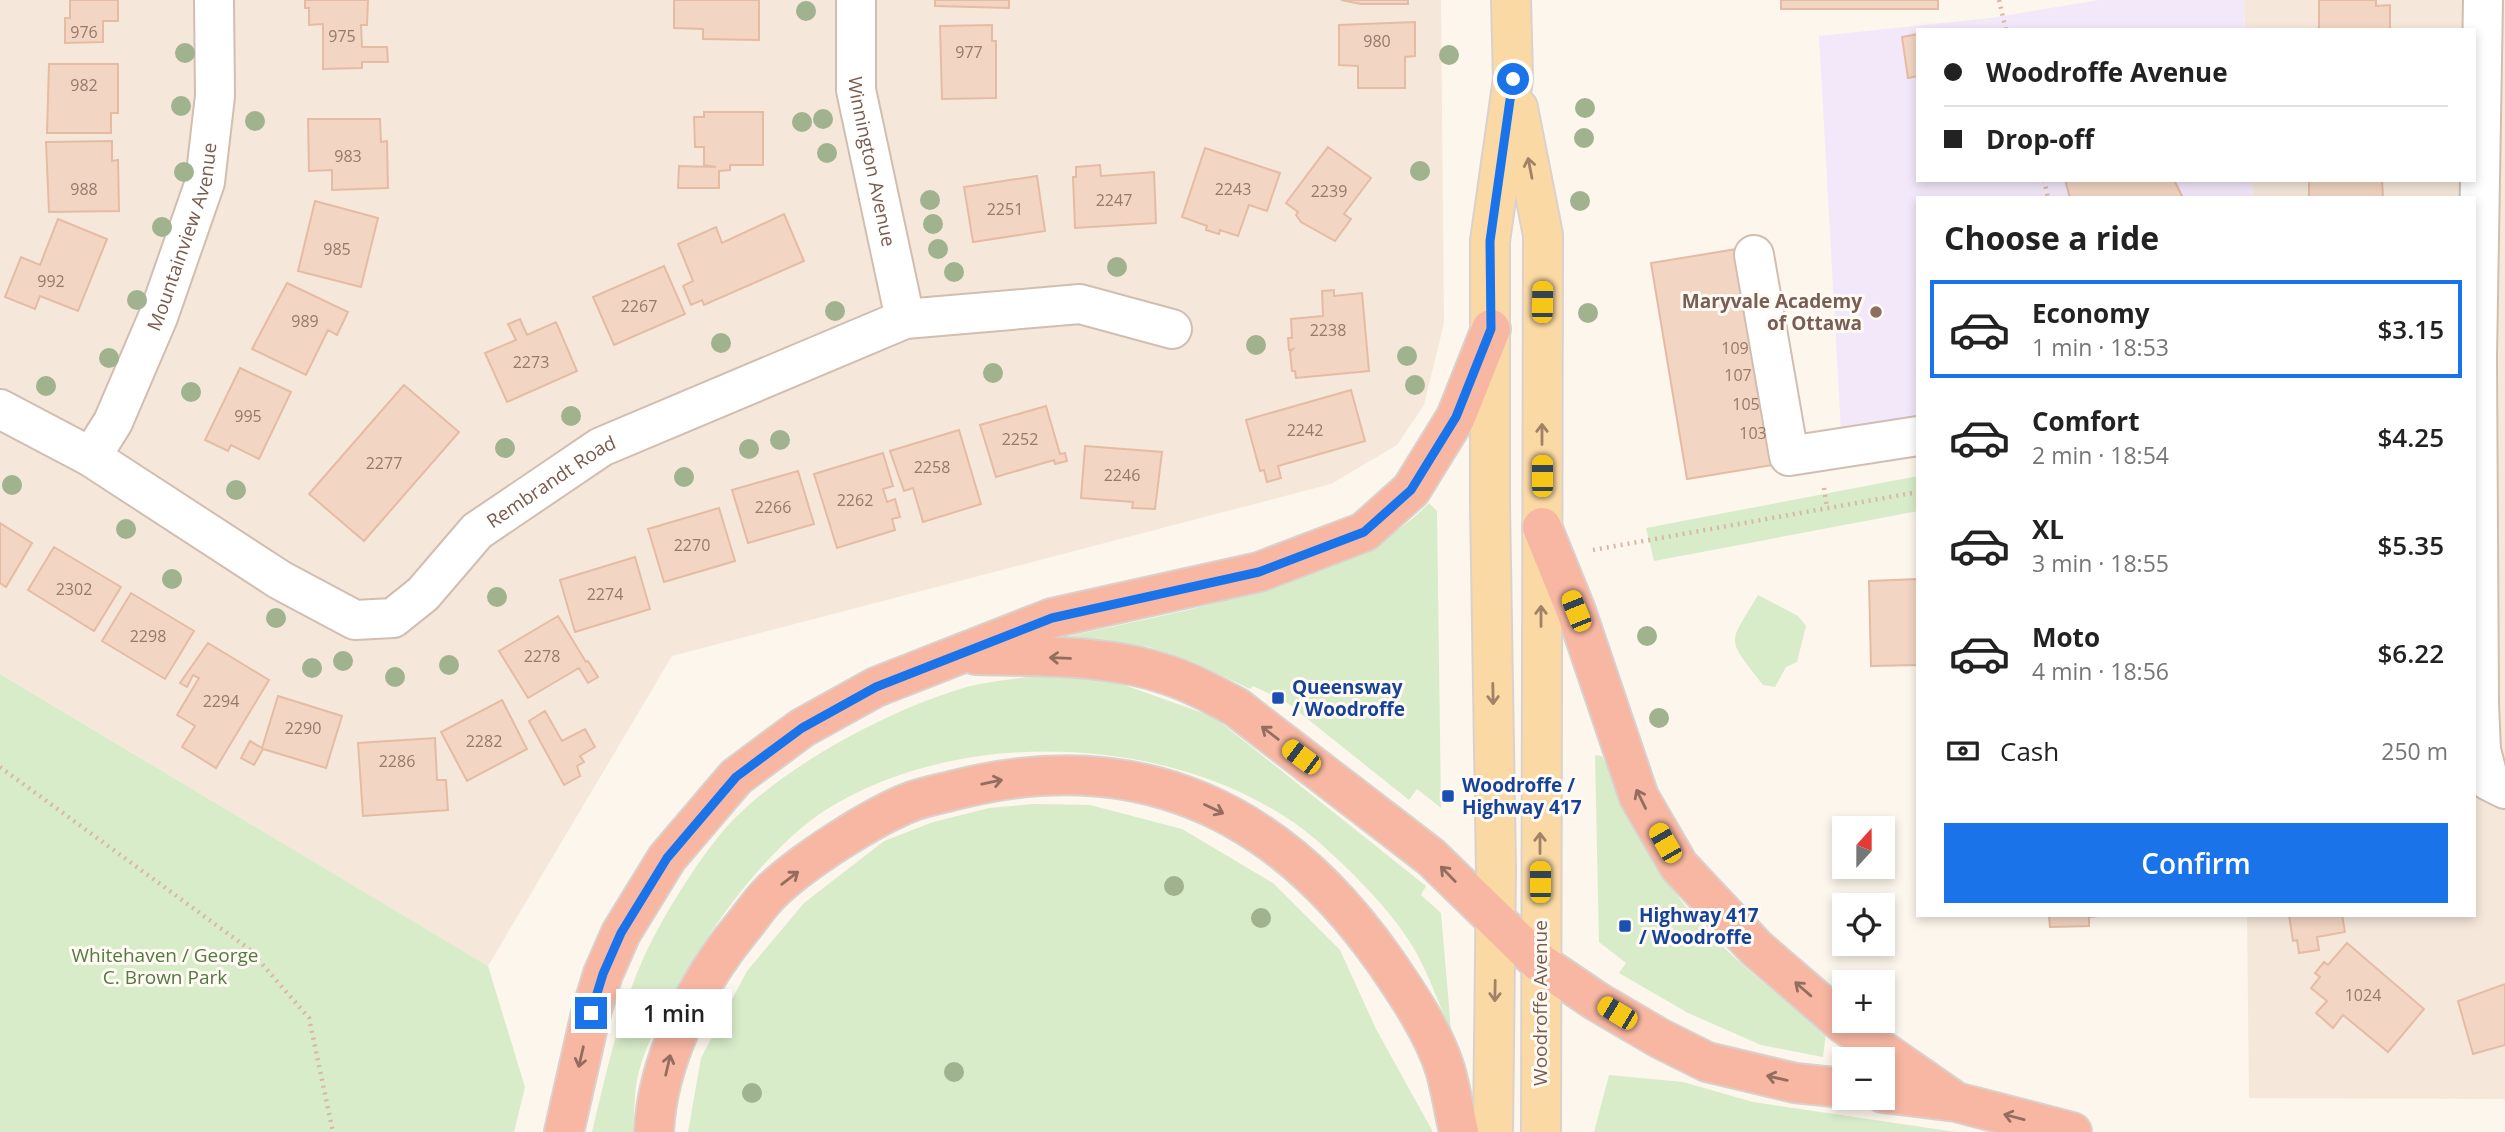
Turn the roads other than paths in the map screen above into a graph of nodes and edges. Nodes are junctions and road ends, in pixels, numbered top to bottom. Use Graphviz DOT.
graph roads {
  1 [pos="214,0"];
  2 [pos="856,0"];
  3 [pos="1511,0"];
  4 [pos="2483,0"];
  5 [pos="1513,79"];
  6 [pos="1754,255"];
  7 [pos="905,319"];
  8 [pos="1172,329"];
  9 [pos="1491,329"];
  10 [pos="2485,355"];
  11 [pos="0,409"];
  12 [pos="1916,436"];
  13 [pos="91,457"];
  14 [pos="1542,527"];
  15 [pos="960,654"];
  16 [pos="2505,789"];
  17 [pos="1496,923"];
  18 [pos="1540,963"];
  19 [pos="1832,1087"];
  20 [pos="1895,1094"];
  21 [pos="1956,1102"];
  22 [pos="564,1132"];
  23 [pos="654,1132"];
  24 [pos="1459,1132"];
  25 [pos="1493,1132"];
  26 [pos="1541,1132"];
  27 [pos="2071,1132"];
  1 -- 13 [label="street, Mountainview Avenue"];
  2 -- 7 [label="street, Winnington Avenue"];
  3 -- 5 [label="main road, Woodroffe Avenue"];
  4 -- 10 [label="street"];
  5 -- 9 [label="main road, Woodroffe Avenue"];
  14 -- 5 [label="main road, Woodroffe Avenue, one-way"];
  6 -- 12 [label="street"];
  7 -- 8 [label="street, Rembrandt Road"];
  7 -- 13 [label="street, Rembrandt Road"];
  9 -- 15 [label="highway"];
  9 -- 17 [label="main road, Woodroffe Avenue, one-way"];
  10 -- 16 [label="street"];
  11 -- 13 [label="street, Rembrandt Road"];
  18 -- 14 [label="main road, Woodroffe Avenue, one-way"];
  21 -- 14 [label="highway, one-way"];
  17 -- 15 [label="highway, one-way"];
  15 -- 22 [label="highway, one-way"];
  17 -- 18 [label="highway"];
  17 -- 25 [label="main road, Woodroffe Avenue, one-way"];
  19 -- 18 [label="highway, one-way"];
  18 -- 26 [label="main road, Woodroffe Avenue"];
  20 -- 21 [label="highway"];
  27 -- 21 [label="highway, one-way"];
  23 -- 24 [label="highway, one-way"];
}
